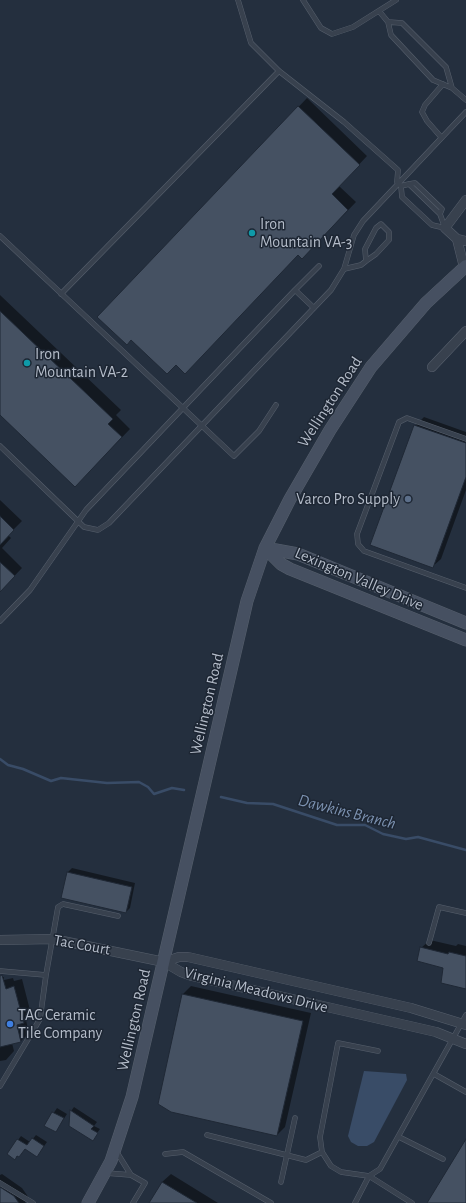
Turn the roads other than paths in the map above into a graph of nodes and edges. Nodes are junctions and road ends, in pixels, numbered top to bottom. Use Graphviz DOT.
graph roads {
  1 [pos="238,0"];
  2 [pos="303,0"];
  3 [pos="396,0"];
  4 [pos="380,11"];
  5 [pos="388,22"];
  6 [pos="279,71"];
  7 [pos="443,84"];
  8 [pos="452,88"];
  9 [pos="466,100"];
  10 [pos="466,112"];
  11 [pos="441,137"];
  12 [pos="399,184"];
  13 [pos="466,200"];
  14 [pos="445,228"];
  15 [pos="0,236"];
  16 [pos="462,240"];
  17 [pos="366,261"];
  18 [pos="319,266"];
  19 [pos="465,266"];
  20 [pos="344,269"];
  21 [pos="295,290"];
  22 [pos="61,294"];
  23 [pos="314,308"];
  24 [pos="466,331"];
  25 [pos="432,368"];
  26 [pos="276,405"];
  27 [pos="182,408"];
  28 [pos="201,426"];
  29 [pos="466,439"];
  30 [pos="0,446"];
  31 [pos="77,520"];
  32 [pos="265,548"];
  33 [pos="466,588"];
  34 [pos="0,621"];
  35 [pos="466,623"];
  36 [pos="466,640"];
  37 [pos="466,913"];
  38 [pos="118,916"];
  39 [pos="53,939"];
  40 [pos="0,940"];
  41 [pos="429,943"];
  42 [pos="164,962"];
  43 [pos="0,971"];
  44 [pos="46,975"];
  45 [pos="464,1021"];
  46 [pos="453,1038"];
  47 [pos="466,1044"];
  48 [pos="378,1051"];
  49 [pos="434,1074"];
  50 [pos="0,1086"];
  51 [pos="466,1092"];
  52 [pos="295,1118"];
  53 [pos="207,1135"];
  54 [pos="399,1136"];
  55 [pos="116,1150"];
  56 [pos="322,1152"];
  57 [pos="165,1154"];
  58 [pos="287,1155"];
  59 [pos="443,1160"];
  60 [pos="106,1173"];
  61 [pos="131,1175"];
  62 [pos="369,1176"];
  63 [pos="281,1182"];
  64 [pos="0,1183"];
  65 [pos="33,1203"];
  66 [pos="88,1203"];
  67 [pos="133,1203"];
  68 [pos="270,1203"];
  69 [pos="355,1203"];
  70 [pos="412,1203"];
  1 -- 6 [label="lane"];
  2 -- 4 [label="lane"];
  3 -- 4 [label="lane"];
  4 -- 5 [label="lane"];
  5 -- 7 [label="lane"];
  5 -- 8 [label="lane"];
  6 -- 12 [label="lane"];
  6 -- 22 [label="lane"];
  7 -- 8 [label="lane"];
  7 -- 11 [label="lane"];
  8 -- 9 [label="lane"];
  10 -- 11 [label="lane"];
  11 -- 12 [label="lane"];
  12 -- 14 [label="lane"];
  12 -- 14 [label="lane"];
  12 -- 20 [label="lane"];
  13 -- 14 [label="street"];
  14 -- 16 [label="street"];
  15 -- 22 [label="lane"];
  16 -- 19 [label="street"];
  17 -- 17 [label="lane"];
  17 -- 20 [label="lane"];
  18 -- 21 [label="lane"];
  19 -- 32 [label="main road, Wellington Road"];
  20 -- 23 [label="lane"];
  21 -- 23 [label="lane"];
  21 -- 27 [label="lane"];
  22 -- 27 [label="lane"];
  23 -- 28 [label="lane"];
  24 -- 25 [label="street"];
  26 -- 28 [label="lane"];
  27 -- 28 [label="lane"];
  27 -- 31 [label="lane"];
  28 -- 31 [label="lane"];
  29 -- 33 [label="lane"];
  30 -- 31 [label="lane"];
  31 -- 34 [label="lane"];
  32 -- 35 [label="main road, Lexington Valley Drive"];
  32 -- 36 [label="main road, Lexington Valley Drive"];
  32 -- 42 [label="main road, Wellington Road"];
  37 -- 41 [label="lane"];
  38 -- 39 [label="lane"];
  39 -- 40 [label="street, Tac Court"];
  39 -- 42 [label="street, Tac Court"];
  39 -- 44 [label="lane"];
  42 -- 45 [label="street, Virginia Meadows Drive"];
  42 -- 46 [label="street, Virginia Meadows Drive"];
  42 -- 55 [label="main road, Wellington Road"];
  43 -- 44 [label="lane"];
  44 -- 50 [label="lane"];
  45 -- 46 [label="lane"];
  46 -- 47 [label="street, Virginia Meadows Drive"];
  46 -- 49 [label="lane"];
  48 -- 56 [label="lane"];
  49 -- 51 [label="lane"];
  49 -- 54 [label="lane"];
  52 -- 58 [label="lane"];
  53 -- 58 [label="lane"];
  54 -- 59 [label="lane"];
  54 -- 62 [label="lane"];
  55 -- 60 [label="main road, Wellington Road"];
  55 -- 61 [label="lane"];
  56 -- 58 [label="lane"];
  56 -- 62 [label="lane"];
  57 -- 68 [label="lane"];
  58 -- 63 [label="lane"];
  60 -- 61 [label="lane"];
  60 -- 66 [label="main road, Wellington Road"];
  61 -- 67 [label="lane"];
  62 -- 69 [label="lane"];
  62 -- 70 [label="lane"];
  64 -- 65 [label="lane"];
}
